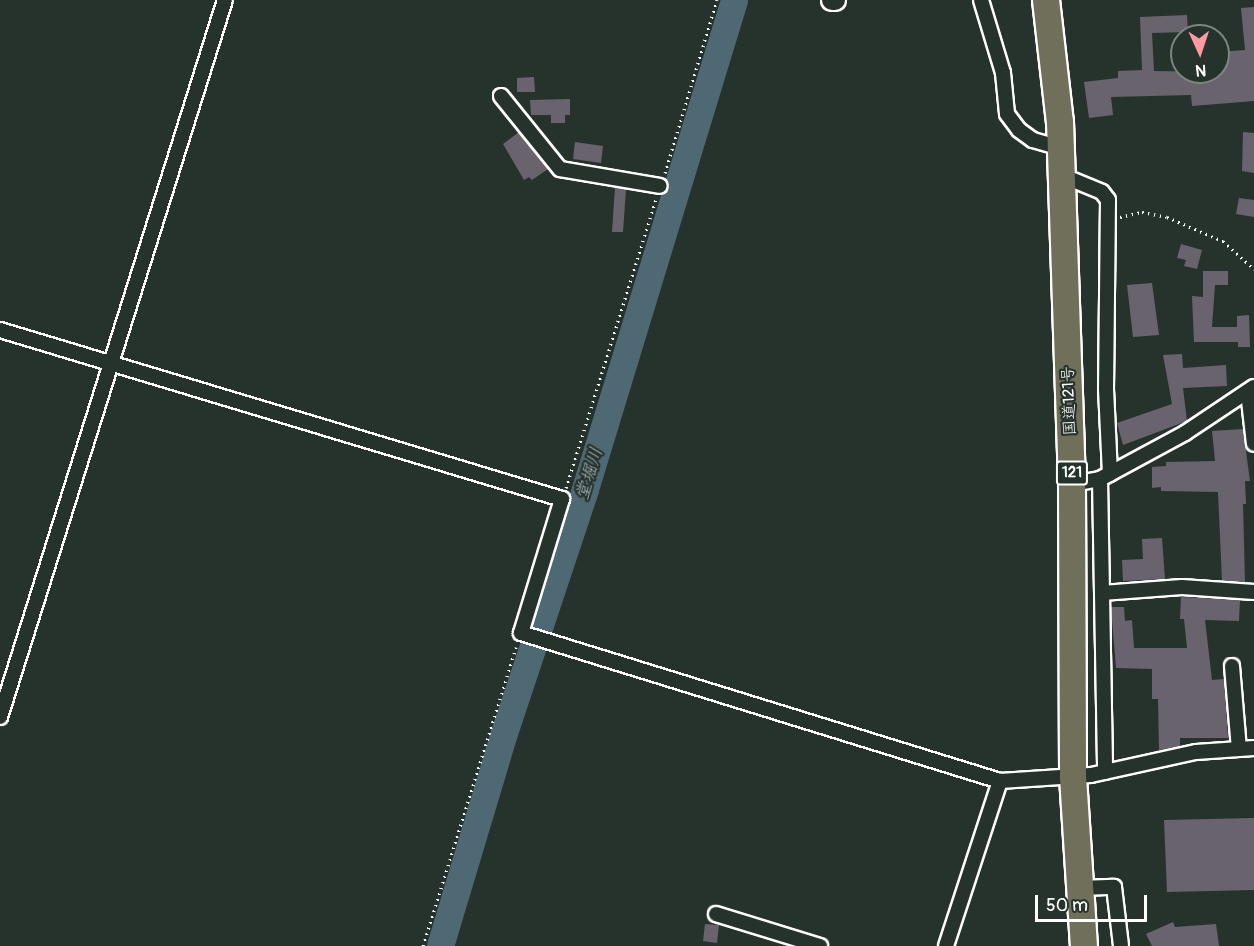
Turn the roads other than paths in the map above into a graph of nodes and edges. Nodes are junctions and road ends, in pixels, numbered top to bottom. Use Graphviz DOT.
graph roads {
  1 [pos="225,0"];
  2 [pos="981,0"];
  3 [pos="1046,0"];
  4 [pos="501,96"];
  5 [pos="1061,148"];
  6 [pos="1061,176"];
  7 [pos="660,186"];
  8 [pos="0,330"];
  9 [pos="110,364"];
  10 [pos="1251,389"];
  11 [pos="1254,444"];
  12 [pos="1105,477"];
  13 [pos="1072,484"];
  14 [pos="1254,592"];
  15 [pos="1102,593"];
  16 [pos="1232,666"];
  17 [pos="0,717"];
  18 [pos="1254,748"];
  19 [pos="1239,749"];
  20 [pos="1105,772"];
  21 [pos="1073,777"];
  22 [pos="999,781"];
  23 [pos="1081,888"];
  24 [pos="716,914"];
  25 [pos="820,946"];
  26 [pos="946,946"];
  27 [pos="1084,946"];
  28 [pos="1121,946"];
  1 -- 9 [label="street"];
  2 -- 5 [label="street"];
  3 -- 5 [label="highway, 国道121号 / 121"];
  4 -- 7 [label="street"];
  5 -- 6 [label="highway, 国道121号 / 121"];
  6 -- 12 [label="street"];
  6 -- 13 [label="highway, 国道121号 / 121"];
  8 -- 9 [label="street"];
  9 -- 17 [label="street"];
  9 -- 22 [label="street"];
  10 -- 11 [label="street"];
  10 -- 12 [label="street"];
  12 -- 13 [label="street"];
  12 -- 15 [label="street"];
  13 -- 21 [label="highway, 国道121号 / 121"];
  14 -- 15 [label="street"];
  15 -- 20 [label="street"];
  16 -- 19 [label="street"];
  18 -- 19 [label="street"];
  19 -- 20 [label="street"];
  20 -- 21 [label="street"];
  21 -- 22 [label="street"];
  21 -- 23 [label="highway, 国道121号 / 121"];
  22 -- 26 [label="street"];
  23 -- 27 [label="highway, 国道121号 / 121"];
  23 -- 28 [label="street"];
  24 -- 25 [label="street"];
}
